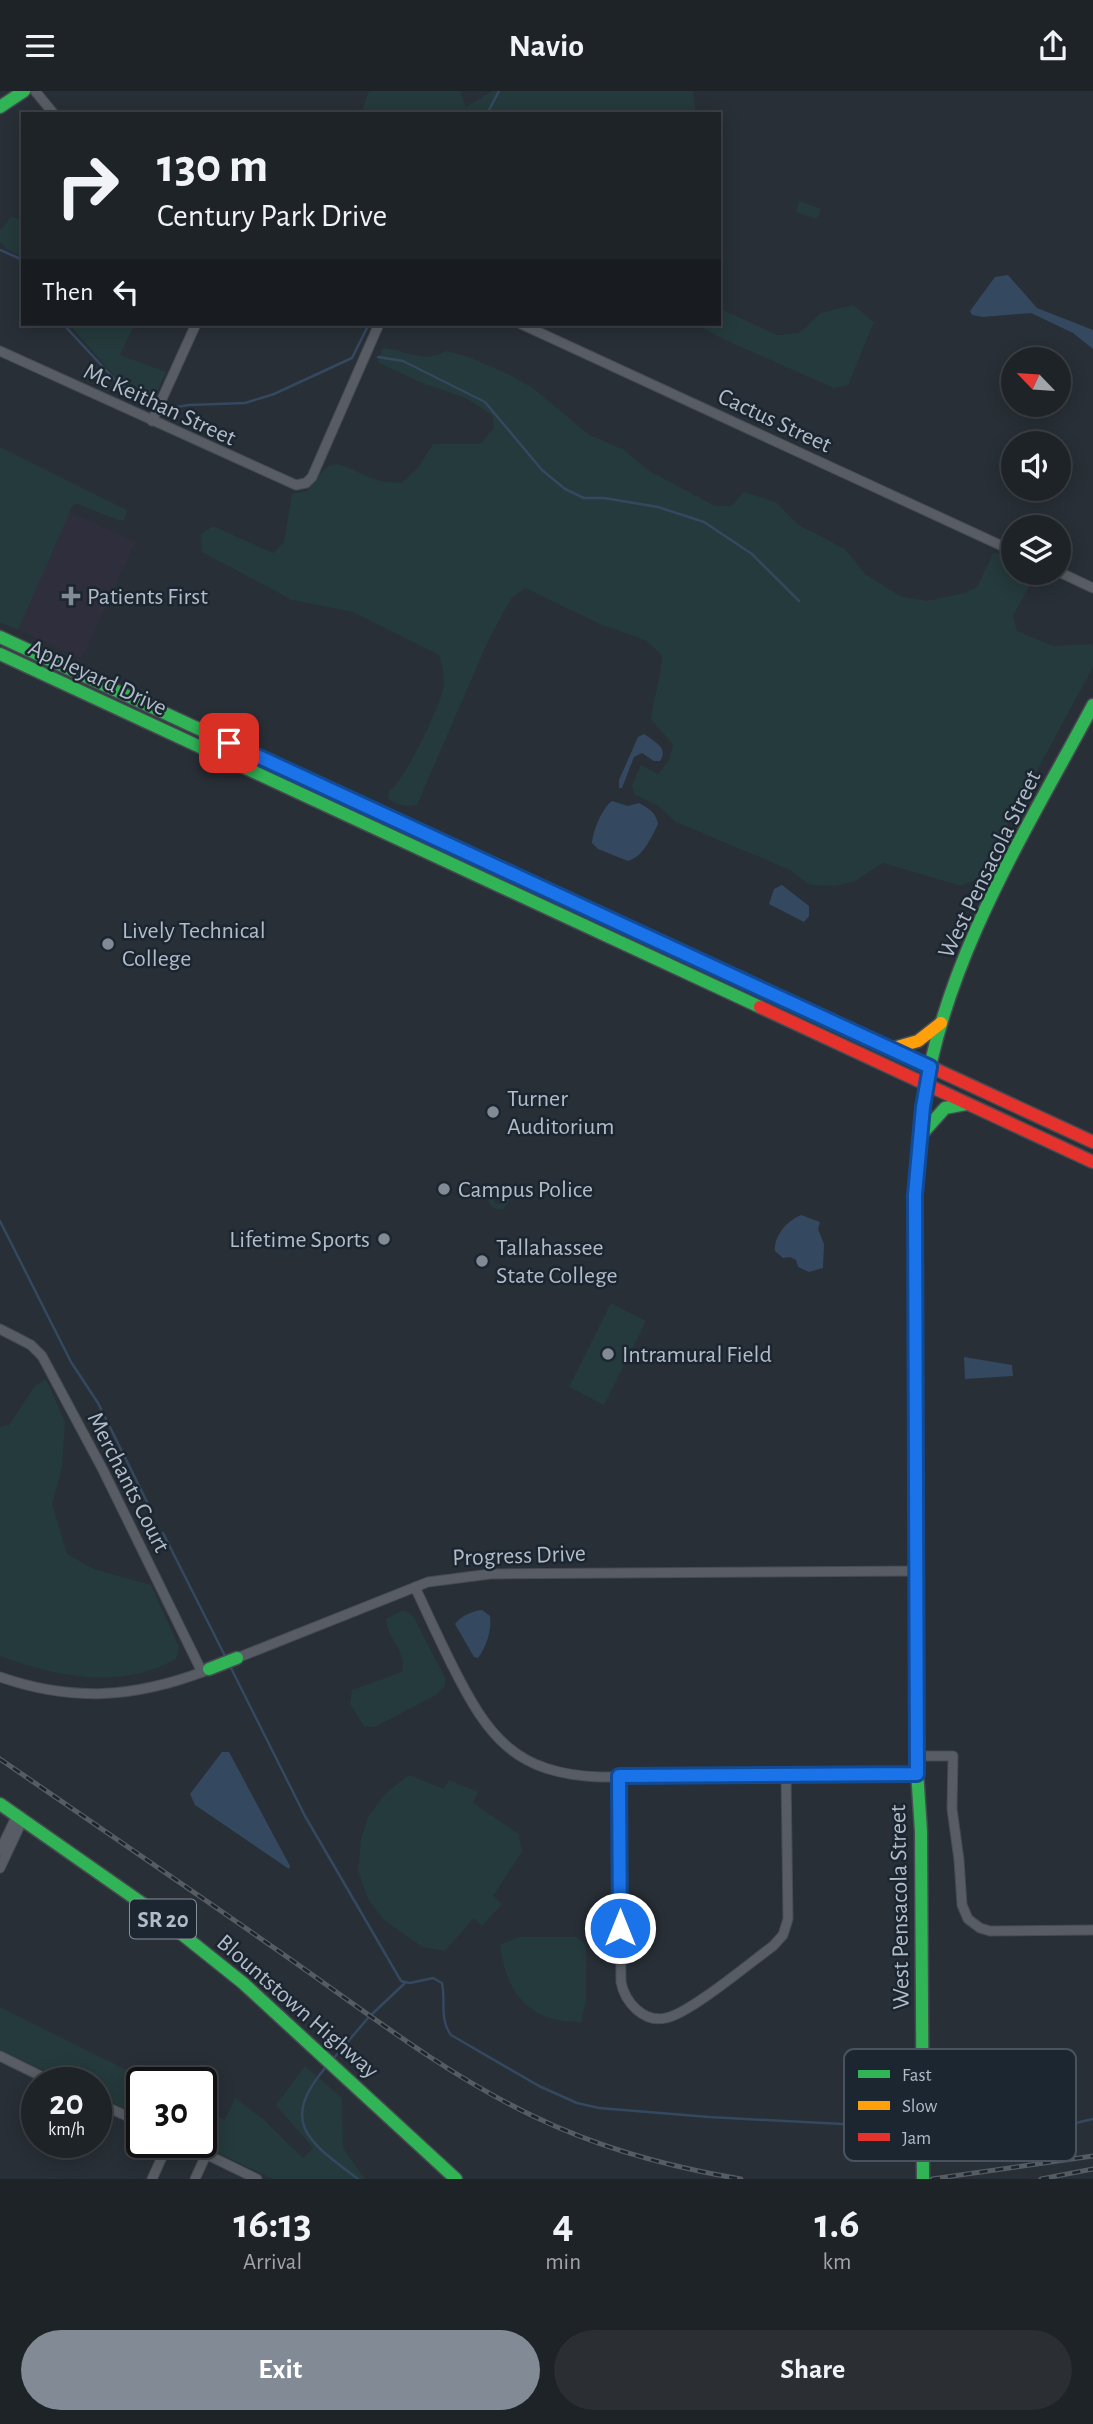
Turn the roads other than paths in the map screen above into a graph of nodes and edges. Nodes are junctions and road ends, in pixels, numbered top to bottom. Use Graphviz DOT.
graph roads {
  1 [pos="24,91"];
  2 [pos="35,91"];
  3 [pos="0,107"];
  4 [pos="52,112"];
  5 [pos="195,326"];
  6 [pos="378,326"];
  7 [pos="525,326"];
  8 [pos="0,351"];
  9 [pos="152,421"];
  10 [pos="1001,545"];
  11 [pos="1071,578"];
  12 [pos="1093,588"];
  13 [pos="0,637"];
  14 [pos="0,654"];
  15 [pos="98,682"];
  16 [pos="91,697"];
  17 [pos="1093,705"];
  18 [pos="292,772"];
  19 [pos="285,786"];
  20 [pos="465,852"];
  21 [pos="458,867"];
  22 [pos="624,925"];
  23 [pos="617,940"];
  24 [pos="728,974"];
  25 [pos="728,993"];
  26 [pos="941,1023"];
  27 [pos="890,1049"];
  28 [pos="930,1067"];
  29 [pos="927,1085"];
  30 [pos="967,1104"];
  31 [pos="920,1136"];
  32 [pos="1093,1142"];
  33 [pos="1093,1161"];
  34 [pos="0,1329"];
  35 [pos="916,1571"];
  36 [pos="415,1587"];
  37 [pos="237,1658"];
  38 [pos="206,1670"];
  39 [pos="0,1677"];
  40 [pos="916,1756"];
  41 [pos="786,1774"];
  42 [pos="917,1774"];
  43 [pos="619,1776"];
  44 [pos="0,1804"];
  45 [pos="20,1817"];
  46 [pos="0,1851"];
  47 [pos="0,1868"];
  48 [pos="1093,1930"];
  49 [pos="922,2049"];
  50 [pos="0,2056"];
  51 [pos="22,2067"];
  52 [pos="162,2158"];
  53 [pos="205,2158"];
  54 [pos="212,2158"];
  55 [pos="923,2161"];
  56 [pos="152,2179"];
  57 [pos="195,2179"];
  58 [pos="257,2179"];
  59 [pos="456,2179"];
  60 [pos="923,2179"];
  1 -- 3 [label="main road"];
  2 -- 4 [label="street"];
  5 -- 9 [label="street"];
  6 -- 9 [label="street, Mc Keithan Street"];
  7 -- 10 [label="street, Cactus Street"];
  8 -- 9 [label="street, Mc Keithan Street"];
  11 -- 12 [label="street"];
  13 -- 15 [label="main road, Appleyard Drive"];
  14 -- 16 [label="main road, Appleyard Drive"];
  15 -- 16 [label="main road"];
  15 -- 18 [label="main road, Appleyard Drive"];
  16 -- 19 [label="main road, Appleyard Drive"];
  17 -- 26 [label="main road, West Pensacola Street"];
  18 -- 19 [label="main road"];
  18 -- 20 [label="main road, Appleyard Drive"];
  19 -- 21 [label="main road, Appleyard Drive"];
  20 -- 21 [label="main road"];
  20 -- 22 [label="main road, Appleyard Drive"];
  21 -- 23 [label="main road, Appleyard Drive"];
  22 -- 23 [label="main road"];
  22 -- 24 [label="main road, Appleyard Drive"];
  23 -- 25 [label="main road, Appleyard Drive"];
  24 -- 25 [label="main road"];
  24 -- 27 [label="main road, Appleyard Drive"];
  25 -- 29 [label="main road, Appleyard Drive"];
  26 -- 27 [label="main road"];
  26 -- 28 [label="main road, West Pensacola Street"];
  27 -- 28 [label="main road, Appleyard Drive"];
  28 -- 29 [label="main road, West Pensacola Street"];
  28 -- 32 [label="main road, Appleyard Drive"];
  29 -- 30 [label="main road, Appleyard Drive"];
  29 -- 31 [label="main road, West Pensacola Street"];
  30 -- 31 [label="main road"];
  30 -- 33 [label="main road, Appleyard Drive"];
  31 -- 35 [label="main road, West Pensacola Street"];
  34 -- 38 [label="street, Merchants Court"];
  35 -- 36 [label="street, Progress Drive"];
  35 -- 40 [label="main road, West Pensacola Street"];
  36 -- 37 [label="street, Progress Drive"];
  36 -- 43 [label="street"];
  37 -- 38 [label="main road, Progress Drive"];
  38 -- 39 [label="street, Progress Drive"];
  40 -- 42 [label="main road, West Pensacola Street"];
  40 -- 48 [label="street"];
  41 -- 42 [label="street"];
  41 -- 43 [label="street"];
  41 -- 43 [label="street"];
  42 -- 49 [label="main road, West Pensacola Street"];
  44 -- 45 [label="main road, Blountstown Highway / SR 20"];
  45 -- 46 [label="street"];
  45 -- 47 [label="street"];
  45 -- 59 [label="main road, Blountstown Highway / SR 20"];
  50 -- 51 [label="street"];
  52 -- 56 [label="street"];
  53 -- 57 [label="street"];
  54 -- 58 [label="street"];
  55 -- 60 [label="main road, West Pensacola Street"];
}
